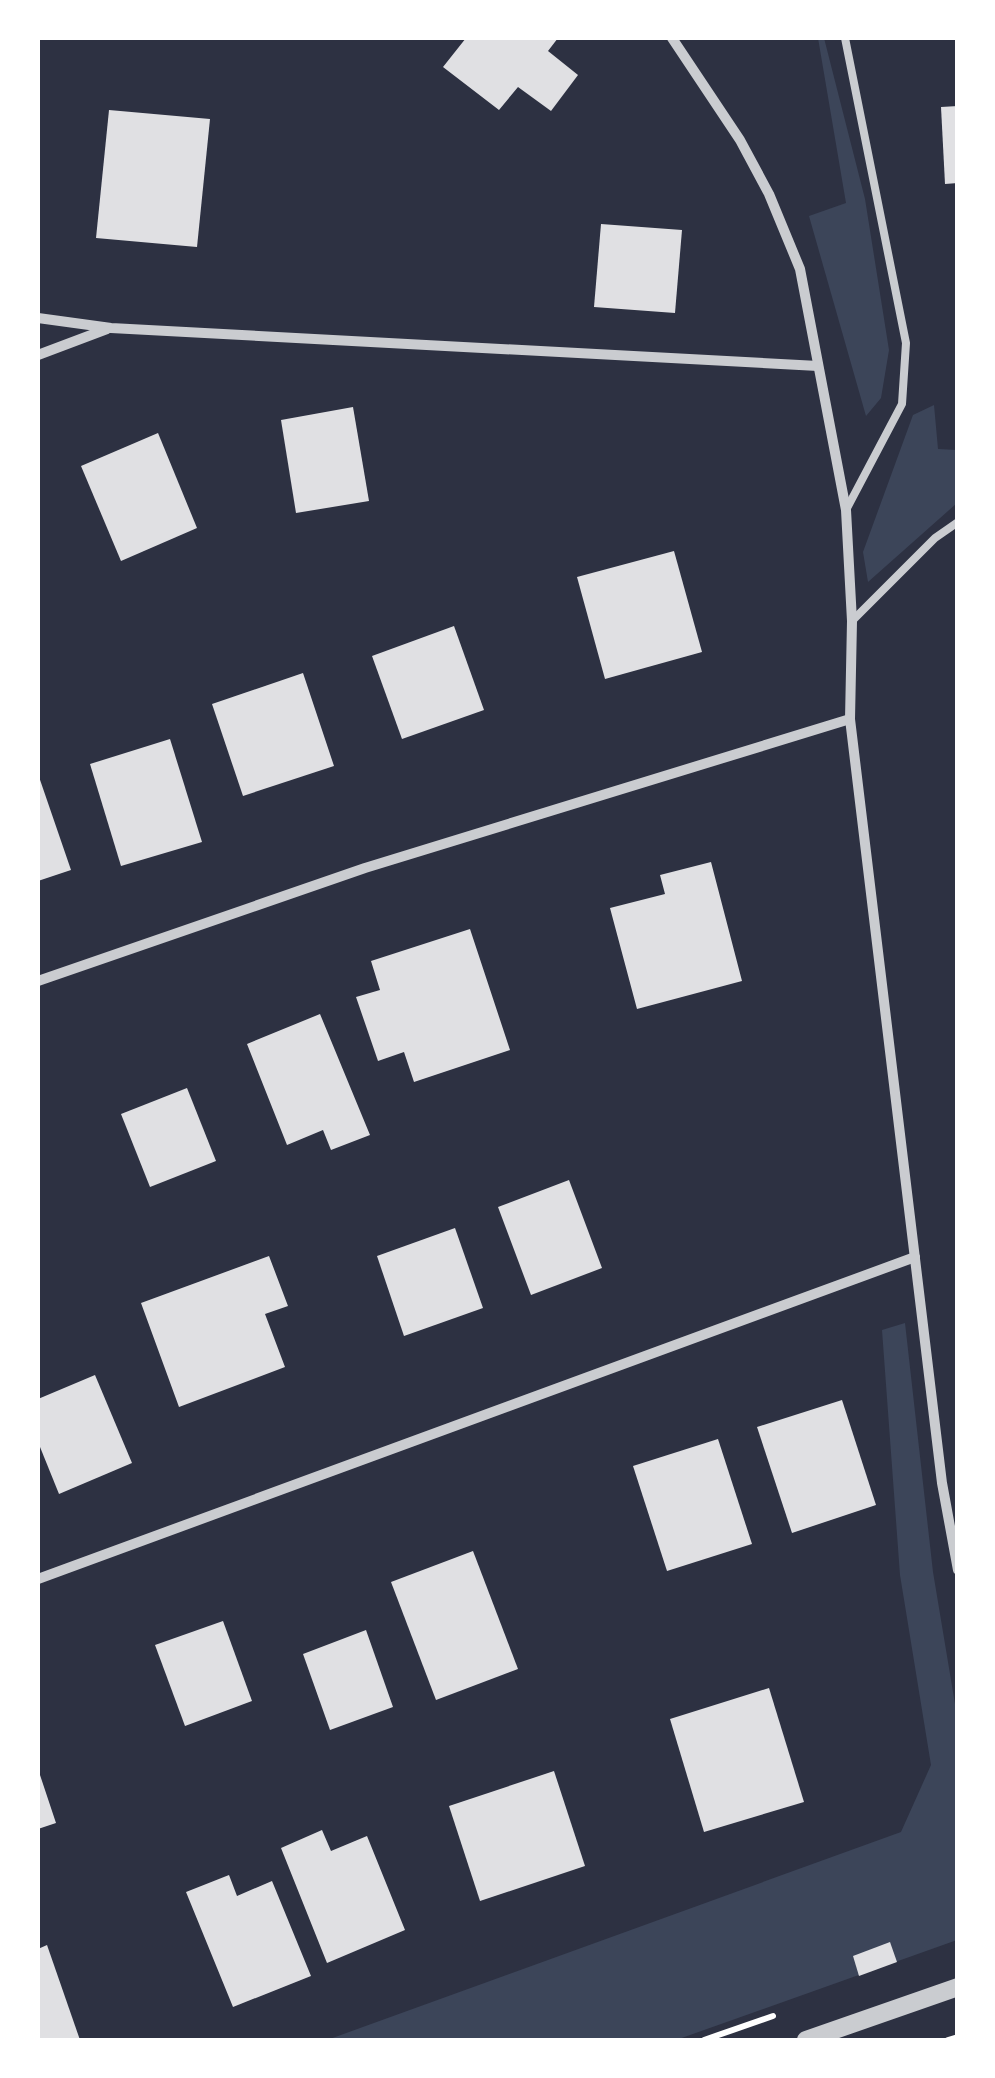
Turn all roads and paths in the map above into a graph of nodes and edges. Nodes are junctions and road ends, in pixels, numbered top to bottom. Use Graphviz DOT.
graph roads {
  1 [pos="672,38"];
  2 [pos="845,38"];
  3 [pos="38,318"];
  4 [pos="111,328"];
  5 [pos="38,355"];
  6 [pos="818,366"];
  7 [pos="846,510"];
  8 [pos="958,522"];
  9 [pos="852,621"];
  10 [pos="850,718"];
  11 [pos="38,981"];
  12 [pos="915,1258"];
  13 [pos="958,1570"];
  14 [pos="38,1579"];
  15 [pos="958,1987"];
  16 [pos="958,2037"];
  17 [pos="806,2040"];
  18 [pos="948,2040"];
  1 -- 6 [label="street"];
  2 -- 7 [label="lane"];
  3 -- 4 [label="street"];
  4 -- 5 [label="street"];
  4 -- 6 [label="street"];
  6 -- 7 [label="street"];
  7 -- 9 [label="street"];
  8 -- 9 [label="lane"];
  9 -- 10 [label="street"];
  10 -- 11 [label="street"];
  10 -- 12 [label="street"];
  12 -- 13 [label="street"];
  12 -- 14 [label="street"];
  15 -- 17 [label="street"];
  16 -- 18 [label="path"];
}
